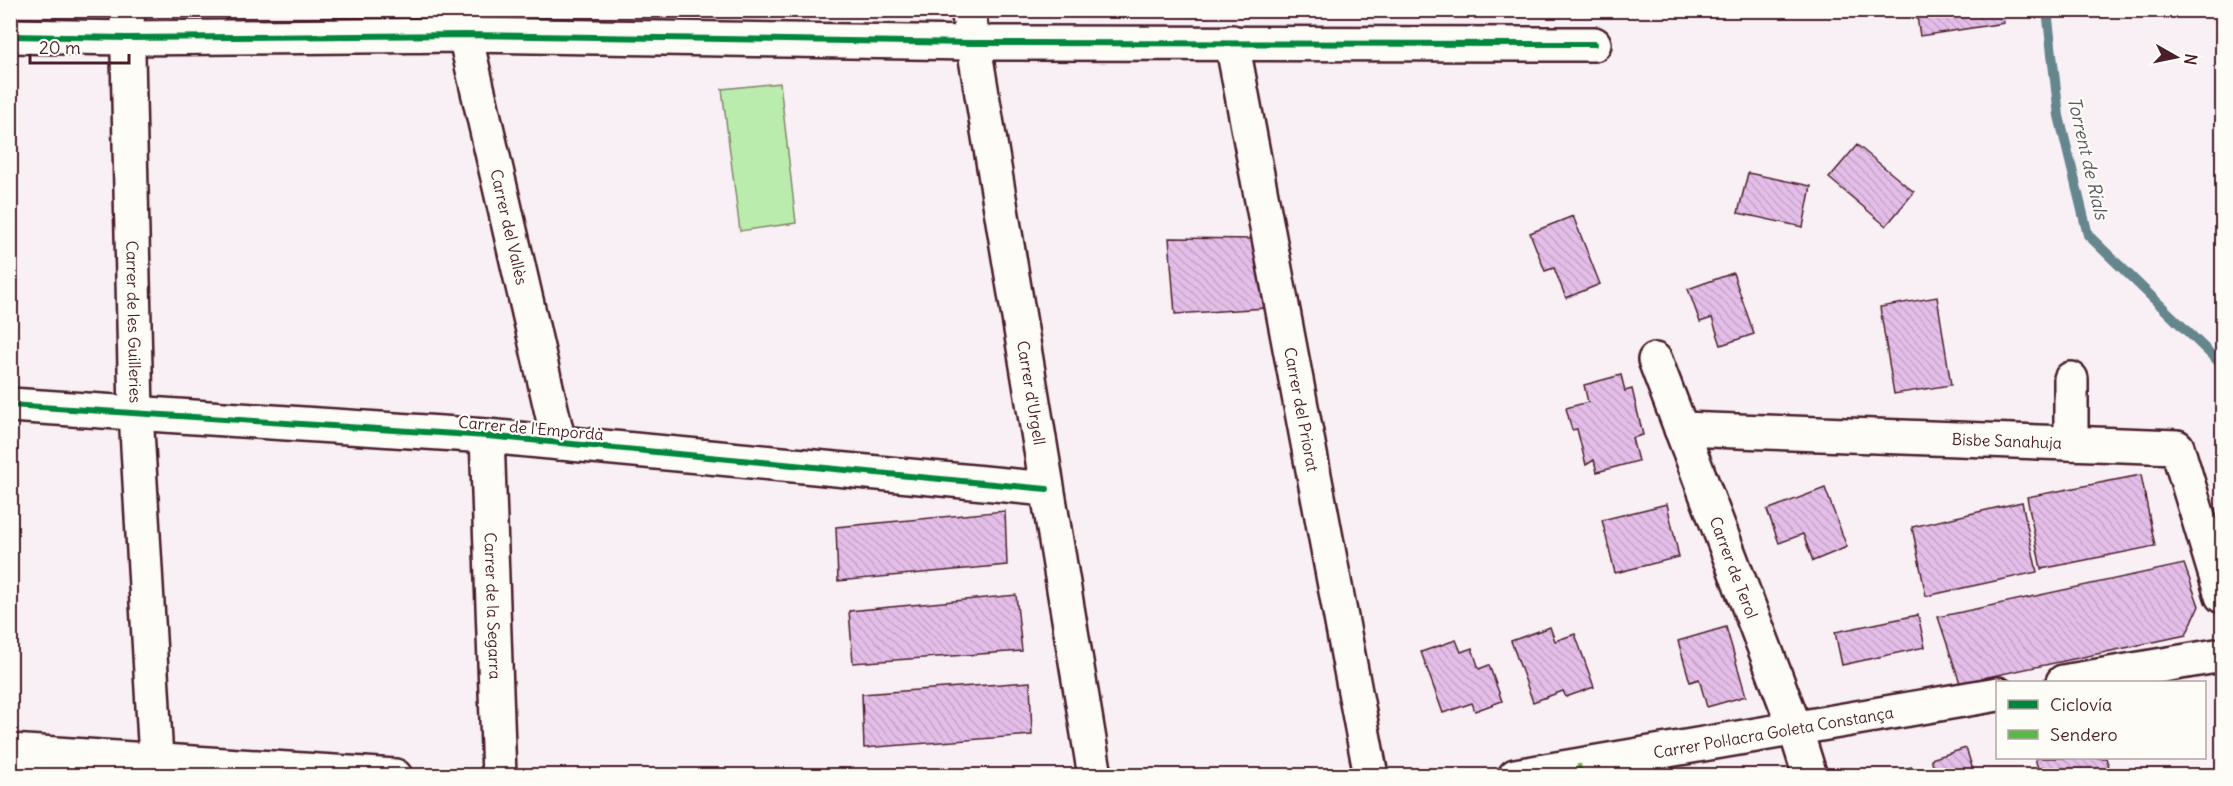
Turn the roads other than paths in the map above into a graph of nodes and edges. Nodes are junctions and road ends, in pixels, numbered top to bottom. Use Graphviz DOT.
graph roads {
  1 [pos="968,10"];
  2 [pos="464,23"];
  3 [pos="127,24"];
  4 [pos="10,36"];
  5 [pos="1232,42"];
  6 [pos="972,43"];
  7 [pos="1594,44"];
  8 [pos="1655,360"];
  9 [pos="2071,379"];
  10 [pos="10,405"];
  11 [pos="136,413"];
  12 [pos="1681,429"];
  13 [pos="487,436"];
  14 [pos="559,443"];
  15 [pos="2071,443"];
  16 [pos="1047,489"];
  17 [pos="2223,596"];
  18 [pos="2223,655"];
  19 [pos="2069,681"];
  20 [pos="1996,694"];
  21 [pos="1795,728"];
  22 [pos="10,751"];
  23 [pos="156,768"];
  24 [pos="1579,770"];
  25 [pos="395,776"];
  26 [pos="499,776"];
  27 [pos="1095,776"];
  28 [pos="1371,776"];
  29 [pos="1515,776"];
  30 [pos="1810,776"];
  1 -- 6 [label="street, Carrer d'Urgell"];
  2 -- 3 [label="street"];
  2 -- 6 [label="street"];
  2 -- 14 [label="street, Carrer del Vallès"];
  3 -- 4 [label="street"];
  3 -- 11 [label="street, Carrer de les Guilleries"];
  5 -- 6 [label="street"];
  5 -- 7 [label="street"];
  5 -- 28 [label="street, Carrer del Priorat"];
  6 -- 16 [label="street, Carrer d'Urgell"];
  8 -- 12 [label="street, Carrer de Terol"];
  9 -- 15 [label="street"];
  10 -- 11 [label="street, Carrer de l'Empordà"];
  11 -- 13 [label="street, Carrer de l'Empordà"];
  11 -- 23 [label="street, Carrer de les Guilleries"];
  12 -- 15 [label="street, Bisbe Sanahuja"];
  12 -- 21 [label="street, Carrer de Terol"];
  13 -- 14 [label="street, Carrer de l'Empordà"];
  13 -- 26 [label="street, Carrer de la Segarra"];
  14 -- 16 [label="street, Carrer de l'Empordà"];
  15 -- 17 [label="street, Bisbe Sanahuja"];
  16 -- 27 [label="street, Carrer d'Urgell"];
  18 -- 19 [label="street"];
  20 -- 21 [label="street, Carrer Pol·lacra Goleta Constança"];
  21 -- 24 [label="street, Carrer Pol·lacra Goleta Constança"];
  21 -- 30 [label="street, Carrer de Terol"];
  22 -- 23 [label="street"];
  23 -- 25 [label="street"];
  24 -- 29 [label="street, Carrer Pol·lacra Goleta Constança"];
}
